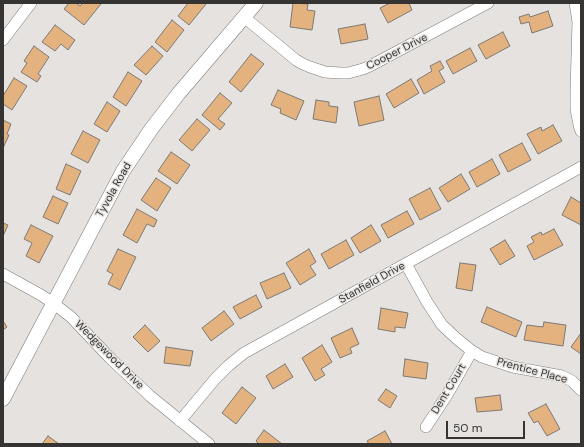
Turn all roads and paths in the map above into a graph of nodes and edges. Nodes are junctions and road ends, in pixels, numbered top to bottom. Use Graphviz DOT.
graph roads {
  1 [pos="31,3"];
  2 [pos="256,3"];
  3 [pos="488,3"];
  4 [pos="575,3"];
  5 [pos="244,17"];
  6 [pos="3,40"];
  7 [pos="581,130"];
  8 [pos="581,167"];
  9 [pos="406,264"];
  10 [pos="3,274"];
  11 [pos="53,303"];
  12 [pos="472,351"];
  13 [pos="581,390"];
  14 [pos="3,399"];
  15 [pos="180,421"];
  16 [pos="426,427"];
  17 [pos="209,444"];
  1 -- 6 [label="street"];
  2 -- 5 [label="main road, Tyvola Road"];
  3 -- 5 [label="street, Cooper Drive"];
  4 -- 7 [label="street"];
  5 -- 11 [label="main road, Tyvola Road"];
  8 -- 9 [label="street, Stanfield Drive"];
  9 -- 12 [label="street, Prentice Place"];
  9 -- 15 [label="street, Stanfield Drive"];
  10 -- 11 [label="street, Wedgewood Drive"];
  11 -- 14 [label="main road, Tyvola Road"];
  11 -- 15 [label="street, Wedgewood Drive"];
  12 -- 13 [label="street, Prentice Place"];
  12 -- 16 [label="street, Dent Court"];
  15 -- 17 [label="street, Wedgewood Drive"];
}
